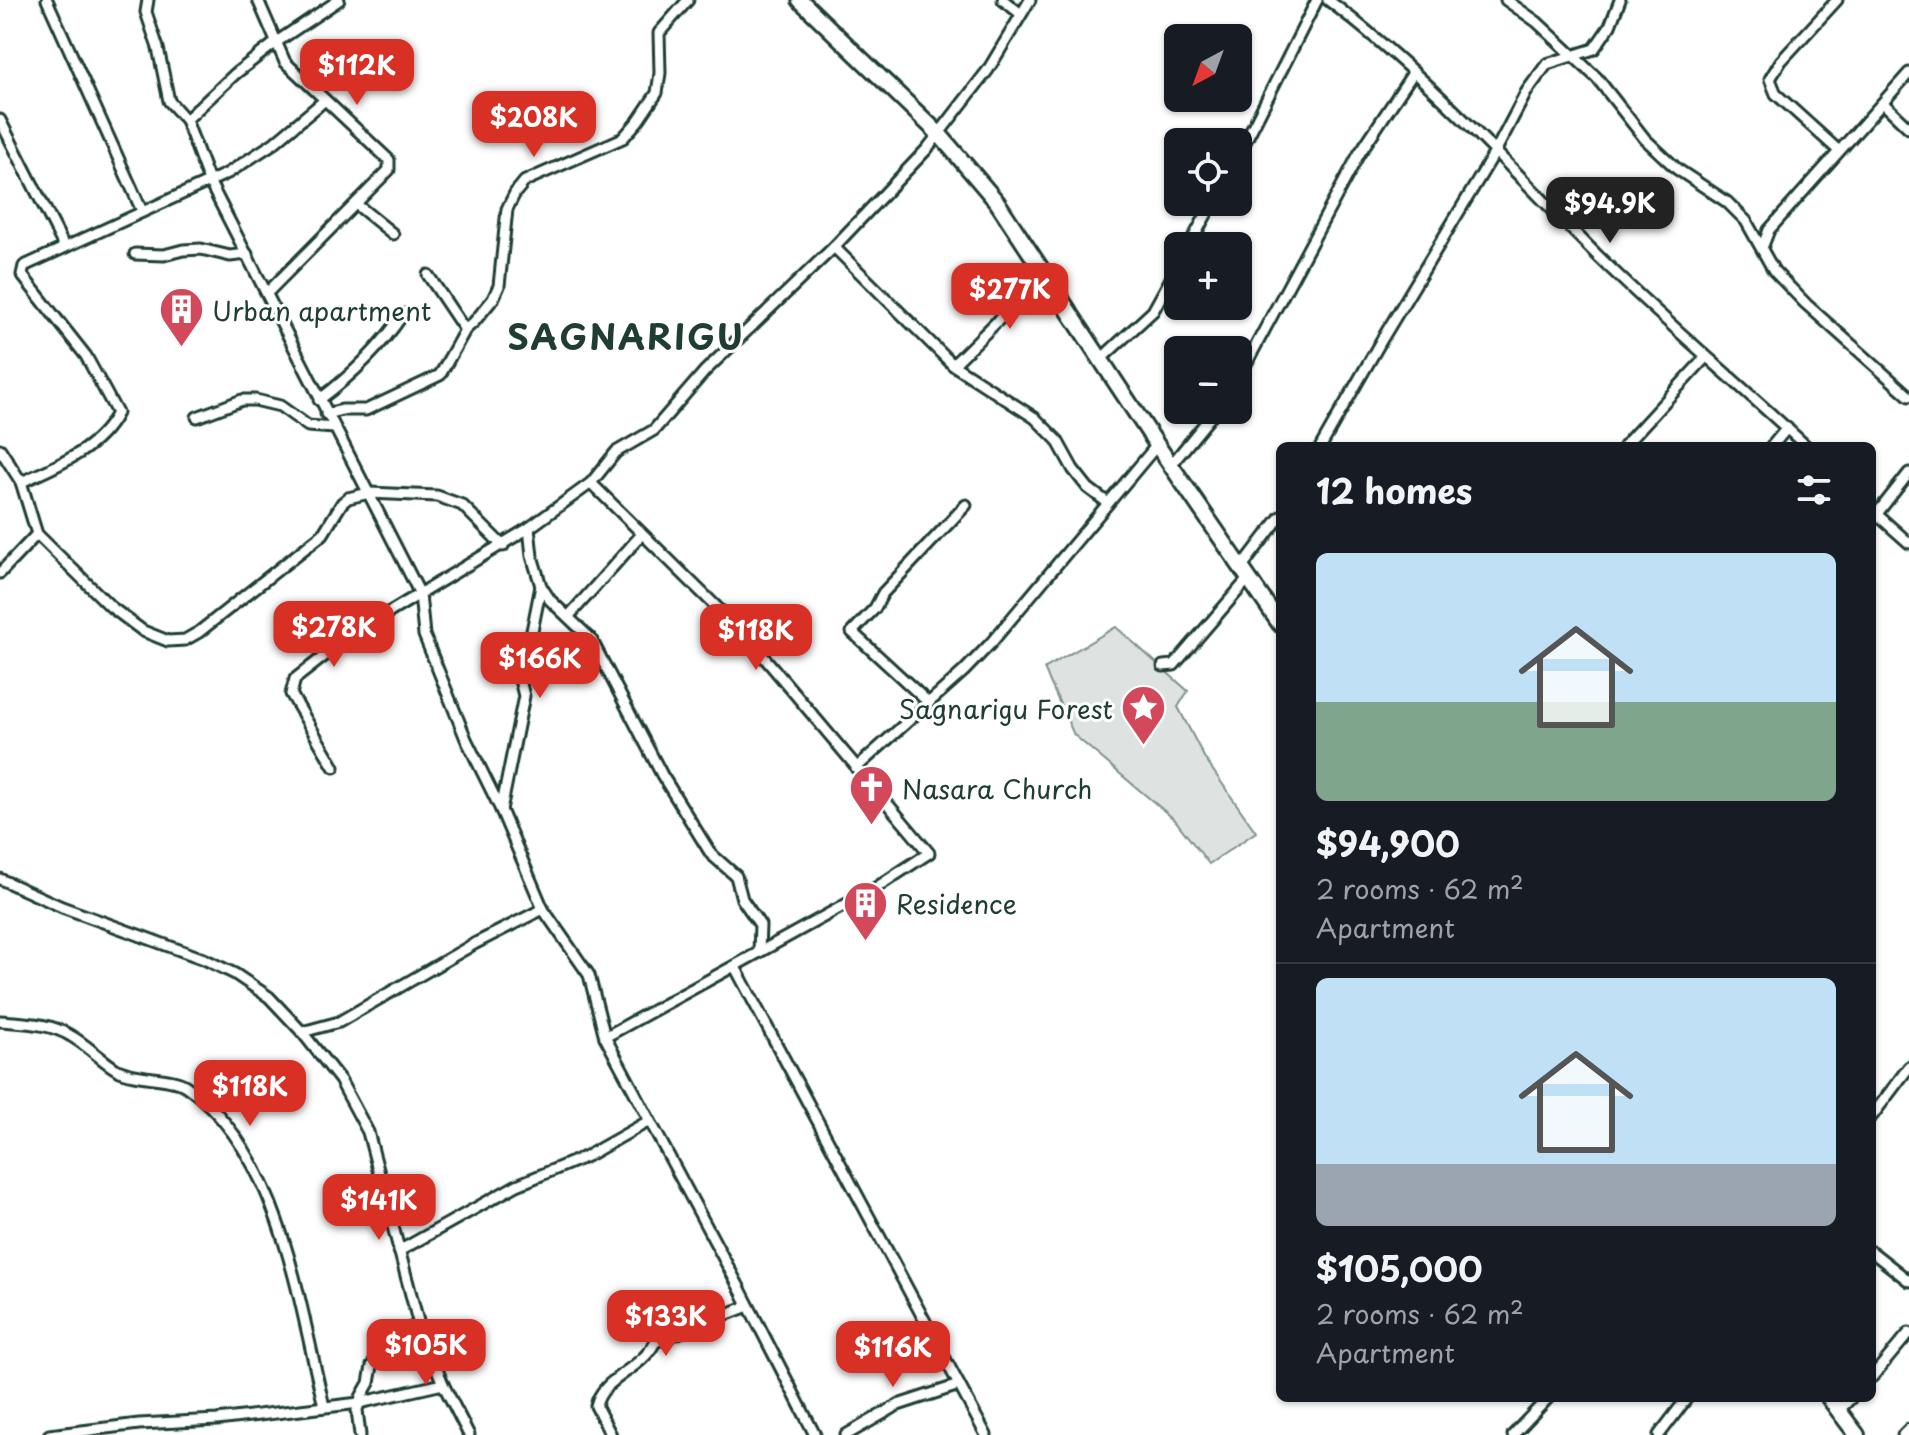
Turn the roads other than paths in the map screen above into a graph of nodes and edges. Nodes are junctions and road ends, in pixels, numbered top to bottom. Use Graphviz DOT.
graph roads {
  1 [pos="47,0"];
  2 [pos="148,0"];
  3 [pos="258,0"];
  4 [pos="339,0"];
  5 [pos="688,0"];
  6 [pos="800,0"];
  7 [pos="1003,0"];
  8 [pos="1030,0"];
  9 [pos="1317,0"];
  10 [pos="1328,0"];
  11 [pos="1506,0"];
  12 [pos="1620,0"];
  13 [pos="1837,0"];
  14 [pos="1021,14"];
  15 [pos="275,43"];
  16 [pos="1572,55"];
  17 [pos="1413,73"];
  18 [pos="1909,73"];
  19 [pos="325,100"];
  20 [pos="1883,103"];
  21 [pos="0,120"];
  22 [pos="186,120"];
  23 [pos="1909,128"];
  24 [pos="1252,130"];
  25 [pos="939,134"];
  26 [pos="1839,151"];
  27 [pos="1495,152"];
  28 [pos="209,181"];
  29 [pos="356,204"];
  30 [pos="142,211"];
  31 [pos="393,234"];
  32 [pos="64,246"];
  33 [pos="834,247"];
  34 [pos="1762,248"];
  35 [pos="135,254"];
  36 [pos="247,254"];
  37 [pos="1045,274"];
  38 [pos="428,275"];
  39 [pos="1164,291"];
  40 [pos="267,293"];
  41 [pos="403,314"];
  42 [pos="465,330"];
  43 [pos="1252,353"];
  44 [pos="1102,358"];
  45 [pos="1705,358"];
  46 [pos="953,365"];
  47 [pos="1909,396"];
  48 [pos="319,400"];
  49 [pos="326,414"];
  50 [pos="197,417"];
  51 [pos="1205,424"];
  52 [pos="334,428"];
  53 [pos="1787,428"];
  54 [pos="1323,442"];
  55 [pos="1628,442"];
  56 [pos="1775,442"];
  57 [pos="1802,442"];
  58 [pos="1157,445"];
  59 [pos="0,449"];
  60 [pos="1171,465"];
  61 [pos="1909,473"];
  62 [pos="21,482"];
  63 [pos="591,483"];
  64 [pos="369,493"];
  65 [pos="1108,503"];
  66 [pos="966,505"];
  67 [pos="1876,512"];
  68 [pos="1876,517"];
  69 [pos="1276,523"];
  70 [pos="529,528"];
  71 [pos="37,534"];
  72 [pos="642,534"];
  73 [pos="1909,543"];
  74 [pos="503,546"];
  75 [pos="0,573"];
  76 [pos="1244,573"];
  77 [pos="541,586"];
  78 [pos="420,594"];
  79 [pos="568,617"];
  80 [pos="1276,618"];
  81 [pos="1163,666"];
  82 [pos="929,703"];
  83 [pos="334,767"];
  84 [pos="856,768"];
  85 [pos="501,810"];
  86 [pos="0,879"];
  87 [pos="543,909"];
  88 [pos="759,952"];
  89 [pos="735,967"];
  90 [pos="0,1021"];
  91 [pos="302,1032"];
  92 [pos="605,1037"];
  93 [pos="1909,1067"];
  94 [pos="1876,1111"];
  95 [pos="649,1121"];
  96 [pos="399,1251"];
  97 [pos="1876,1255"];
  98 [pos="1909,1281"];
  99 [pos="748,1306"];
  100 [pos="419,1325"];
  101 [pos="1909,1333"];
  102 [pos="1876,1372"];
  103 [pos="443,1384"];
  104 [pos="959,1385"];
  105 [pos="1544,1402"];
  106 [pos="1684,1402"];
  107 [pos="1832,1402"];
  108 [pos="1847,1402"];
  109 [pos="359,1403"];
  110 [pos="324,1406"];
  111 [pos="1838,1411"];
  112 [pos="1909,1429"];
  113 [pos="49,1435"];
  114 [pos="360,1435"];
  115 [pos="469,1435"];
  116 [pos="611,1435"];
  117 [pos="815,1435"];
  118 [pos="846,1435"];
  119 [pos="986,1435"];
  120 [pos="1513,1435"];
  121 [pos="1659,1435"];
  122 [pos="1857,1435"];
  123 [pos="1903,1435"];
  1 -- 30 [label="street"];
  2 -- 22 [label="street"];
  3 -- 15 [label="street"];
  4 -- 15 [label="street"];
  5 -- 42 [label="street"];
  6 -- 25 [label="street"];
  7 -- 14 [label="street"];
  8 -- 14 [label="street"];
  9 -- 24 [label="street"];
  10 -- 17 [label="street"];
  11 -- 16 [label="street"];
  12 -- 16 [label="street"];
  13 -- 26 [label="street"];
  14 -- 25 [label="street"];
  15 -- 19 [label="street"];
  15 -- 22 [label="street"];
  16 -- 27 [label="street"];
  16 -- 34 [label="street"];
  17 -- 27 [label="street"];
  17 -- 43 [label="street"];
  18 -- 20 [label="street"];
  19 -- 28 [label="street"];
  19 -- 29 [label="street"];
  20 -- 23 [label="street"];
  20 -- 26 [label="street"];
  21 -- 32 [label="street"];
  22 -- 28 [label="street"];
  25 -- 33 [label="street"];
  25 -- 37 [label="street"];
  26 -- 34 [label="street"];
  27 -- 45 [label="street"];
  27 -- 54 [label="street"];
  28 -- 30 [label="street"];
  28 -- 36 [label="street"];
  29 -- 31 [label="street"];
  29 -- 40 [label="street"];
  30 -- 32 [label="street"];
  32 -- 62 [label="street"];
  33 -- 46 [label="street"];
  33 -- 63 [label="street"];
  34 -- 47 [label="street"];
  35 -- 36 [label="street"];
  36 -- 40 [label="street"];
  37 -- 44 [label="street"];
  37 -- 46 [label="street"];
  38 -- 42 [label="street"];
  39 -- 44 [label="street"];
  40 -- 48 [label="street"];
  41 -- 48 [label="street"];
  42 -- 49 [label="street"];
  44 -- 58 [label="street"];
  45 -- 53 [label="street"];
  45 -- 55 [label="street"];
  46 -- 65 [label="street"];
  48 -- 49 [label="street"];
  49 -- 52 [label="street"];
  50 -- 52 [label="street"];
  51 -- 60 [label="street"];
  52 -- 64 [label="street"];
  53 -- 56 [label="street"];
  53 -- 57 [label="street"];
  58 -- 60 [label="street"];
  58 -- 65 [label="street"];
  59 -- 62 [label="street"];
  60 -- 76 [label="street"];
  61 -- 67 [label="street"];
  62 -- 71 [label="street"];
  63 -- 70 [label="street"];
  63 -- 72 [label="street"];
  64 -- 71 [label="street"];
  64 -- 74 [label="street"];
  64 -- 78 [label="street"];
  65 -- 82 [label="street"];
  66 -- 82 [label="street"];
  68 -- 73 [label="street"];
  69 -- 76 [label="street"];
  70 -- 74 [label="street"];
  70 -- 77 [label="street"];
  71 -- 75 [label="street"];
  72 -- 79 [label="street"];
  72 -- 84 [label="street"];
  74 -- 78 [label="street"];
  76 -- 80 [label="street"];
  76 -- 81 [label="street"];
  77 -- 79 [label="street"];
  77 -- 85 [label="street"];
  78 -- 83 [label="street"];
  78 -- 85 [label="street"];
  79 -- 88 [label="street"];
  82 -- 84 [label="street"];
  84 -- 88 [label="street"];
  85 -- 87 [label="street"];
  86 -- 91 [label="street"];
  87 -- 91 [label="street"];
  87 -- 92 [label="street"];
  88 -- 89 [label="street"];
  89 -- 92 [label="street"];
  89 -- 104 [label="street"];
  90 -- 110 [label="street"];
  91 -- 96 [label="street"];
  92 -- 95 [label="street"];
  93 -- 94 [label="street"];
  95 -- 96 [label="street"];
  95 -- 99 [label="street"];
  96 -- 100 [label="street"];
  97 -- 98 [label="street"];
  99 -- 116 [label="street"];
  99 -- 117 [label="street"];
  100 -- 103 [label="street"];
  100 -- 109 [label="street"];
  101 -- 102 [label="street"];
  103 -- 109 [label="street"];
  103 -- 115 [label="street"];
  104 -- 118 [label="street"];
  104 -- 119 [label="street"];
  105 -- 120 [label="street"];
  106 -- 121 [label="street"];
  107 -- 111 [label="street"];
  108 -- 111 [label="street"];
  109 -- 110 [label="street"];
  109 -- 114 [label="street"];
  110 -- 113 [label="street"];
  111 -- 122 [label="street"];
  112 -- 123 [label="street"];
}
